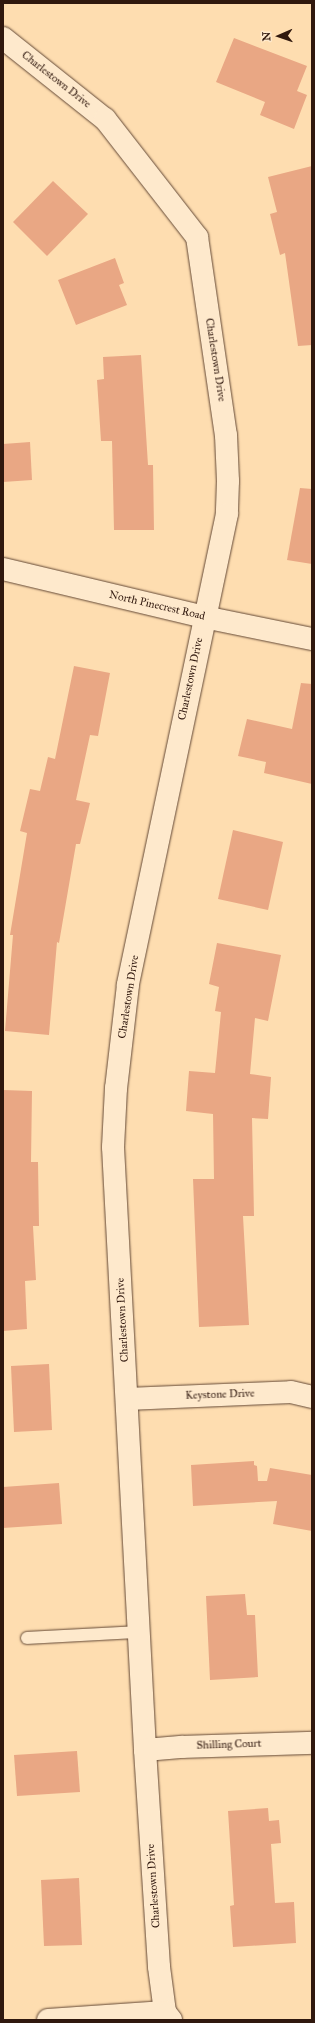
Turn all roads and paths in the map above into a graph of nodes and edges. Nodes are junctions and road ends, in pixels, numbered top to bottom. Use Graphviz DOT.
graph roads {
  1 [pos="3,38"];
  2 [pos="3,569"];
  3 [pos="204,617"];
  4 [pos="312,639"];
  5 [pos="312,1397"];
  6 [pos="127,1399"];
  7 [pos="139,1632"];
  8 [pos="27,1638"];
  9 [pos="312,1743"];
  10 [pos="145,1750"];
  11 [pos="168,2016"];
  12 [pos="48,2020"];
  1 -- 3 [label="street, Charlestown Drive"];
  2 -- 3 [label="street, North Pinecrest Road"];
  3 -- 4 [label="street, North Pinecrest Road"];
  3 -- 6 [label="street, Charlestown Drive"];
  5 -- 6 [label="street, Keystone Drive"];
  6 -- 7 [label="street, Charlestown Drive"];
  7 -- 8 [label="lane"];
  7 -- 10 [label="street, Charlestown Drive"];
  9 -- 10 [label="street, Shilling Court"];
  10 -- 11 [label="street, Charlestown Drive"];
  11 -- 12 [label="street"];
}
